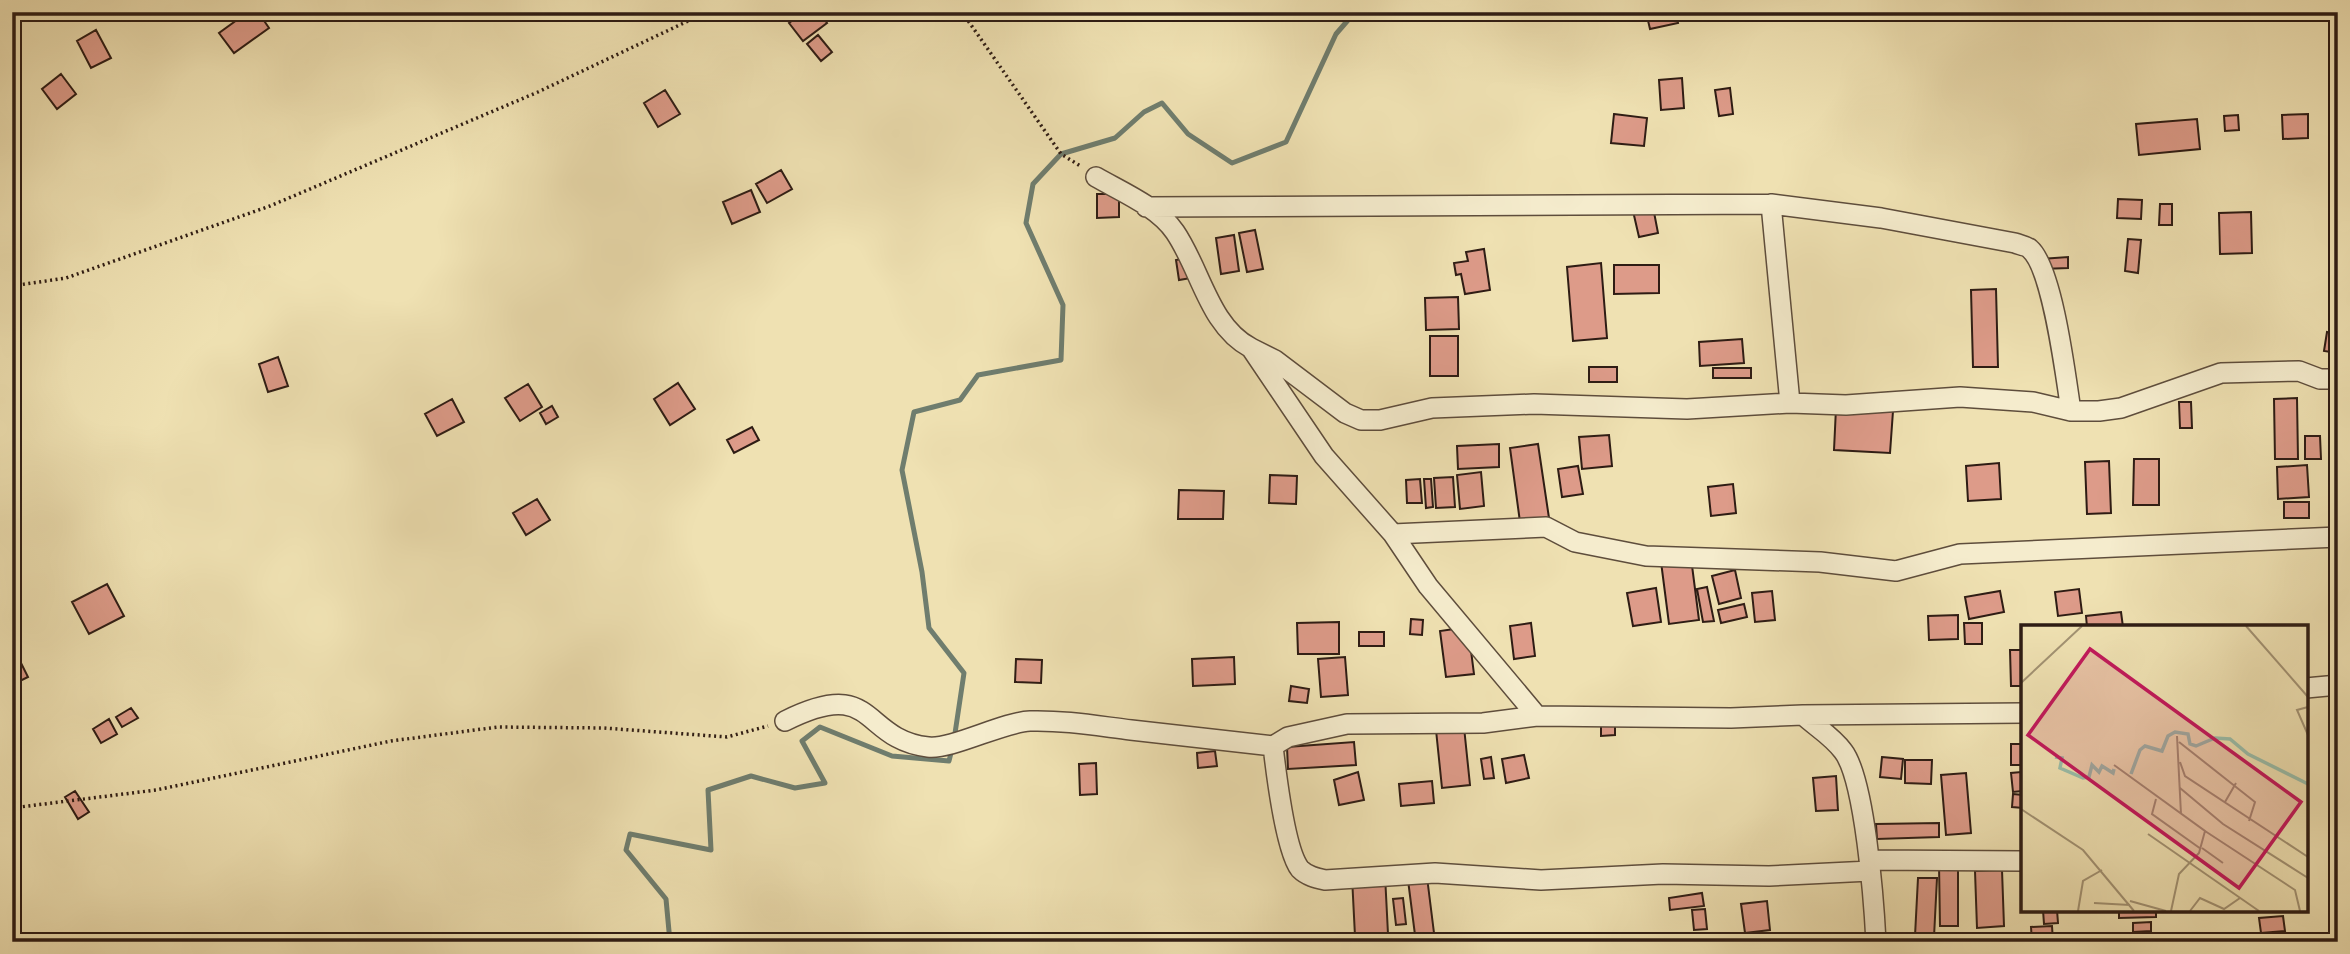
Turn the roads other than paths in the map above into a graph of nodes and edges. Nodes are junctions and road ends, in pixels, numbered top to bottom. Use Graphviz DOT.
graph roads {
  1 [pos="1096,177"];
  2 [pos="1771,204"];
  3 [pos="1146,207"];
  4 [pos="1251,348"];
  5 [pos="2338,379"];
  6 [pos="1790,403"];
  7 [pos="2071,411"];
  8 [pos="1393,534"];
  9 [pos="2338,537"];
  10 [pos="2338,685"];
  11 [pos="2308,688"];
  12 [pos="2021,713"];
  13 [pos="1803,715"];
  14 [pos="1537,716"];
  15 [pos="785,721"];
  16 [pos="1273,746"];
  17 [pos="2021,861"];
  18 [pos="1869,866"];
  19 [pos="1876,942"];
  1 -- 3 [label="street"];
  2 -- 3 [label="street"];
  2 -- 6 [label="street"];
  2 -- 7 [label="street"];
  3 -- 4 [label="street"];
  4 -- 6 [label="street"];
  4 -- 8 [label="street"];
  5 -- 7 [label="street"];
  6 -- 7 [label="street"];
  8 -- 9 [label="street"];
  8 -- 14 [label="street"];
  10 -- 11 [label="street"];
  12 -- 13 [label="street"];
  13 -- 14 [label="street"];
  13 -- 18 [label="street"];
  14 -- 16 [label="street"];
  15 -- 16 [label="street"];
  16 -- 18 [label="street"];
  17 -- 18 [label="street"];
  18 -- 19 [label="street"];
}
